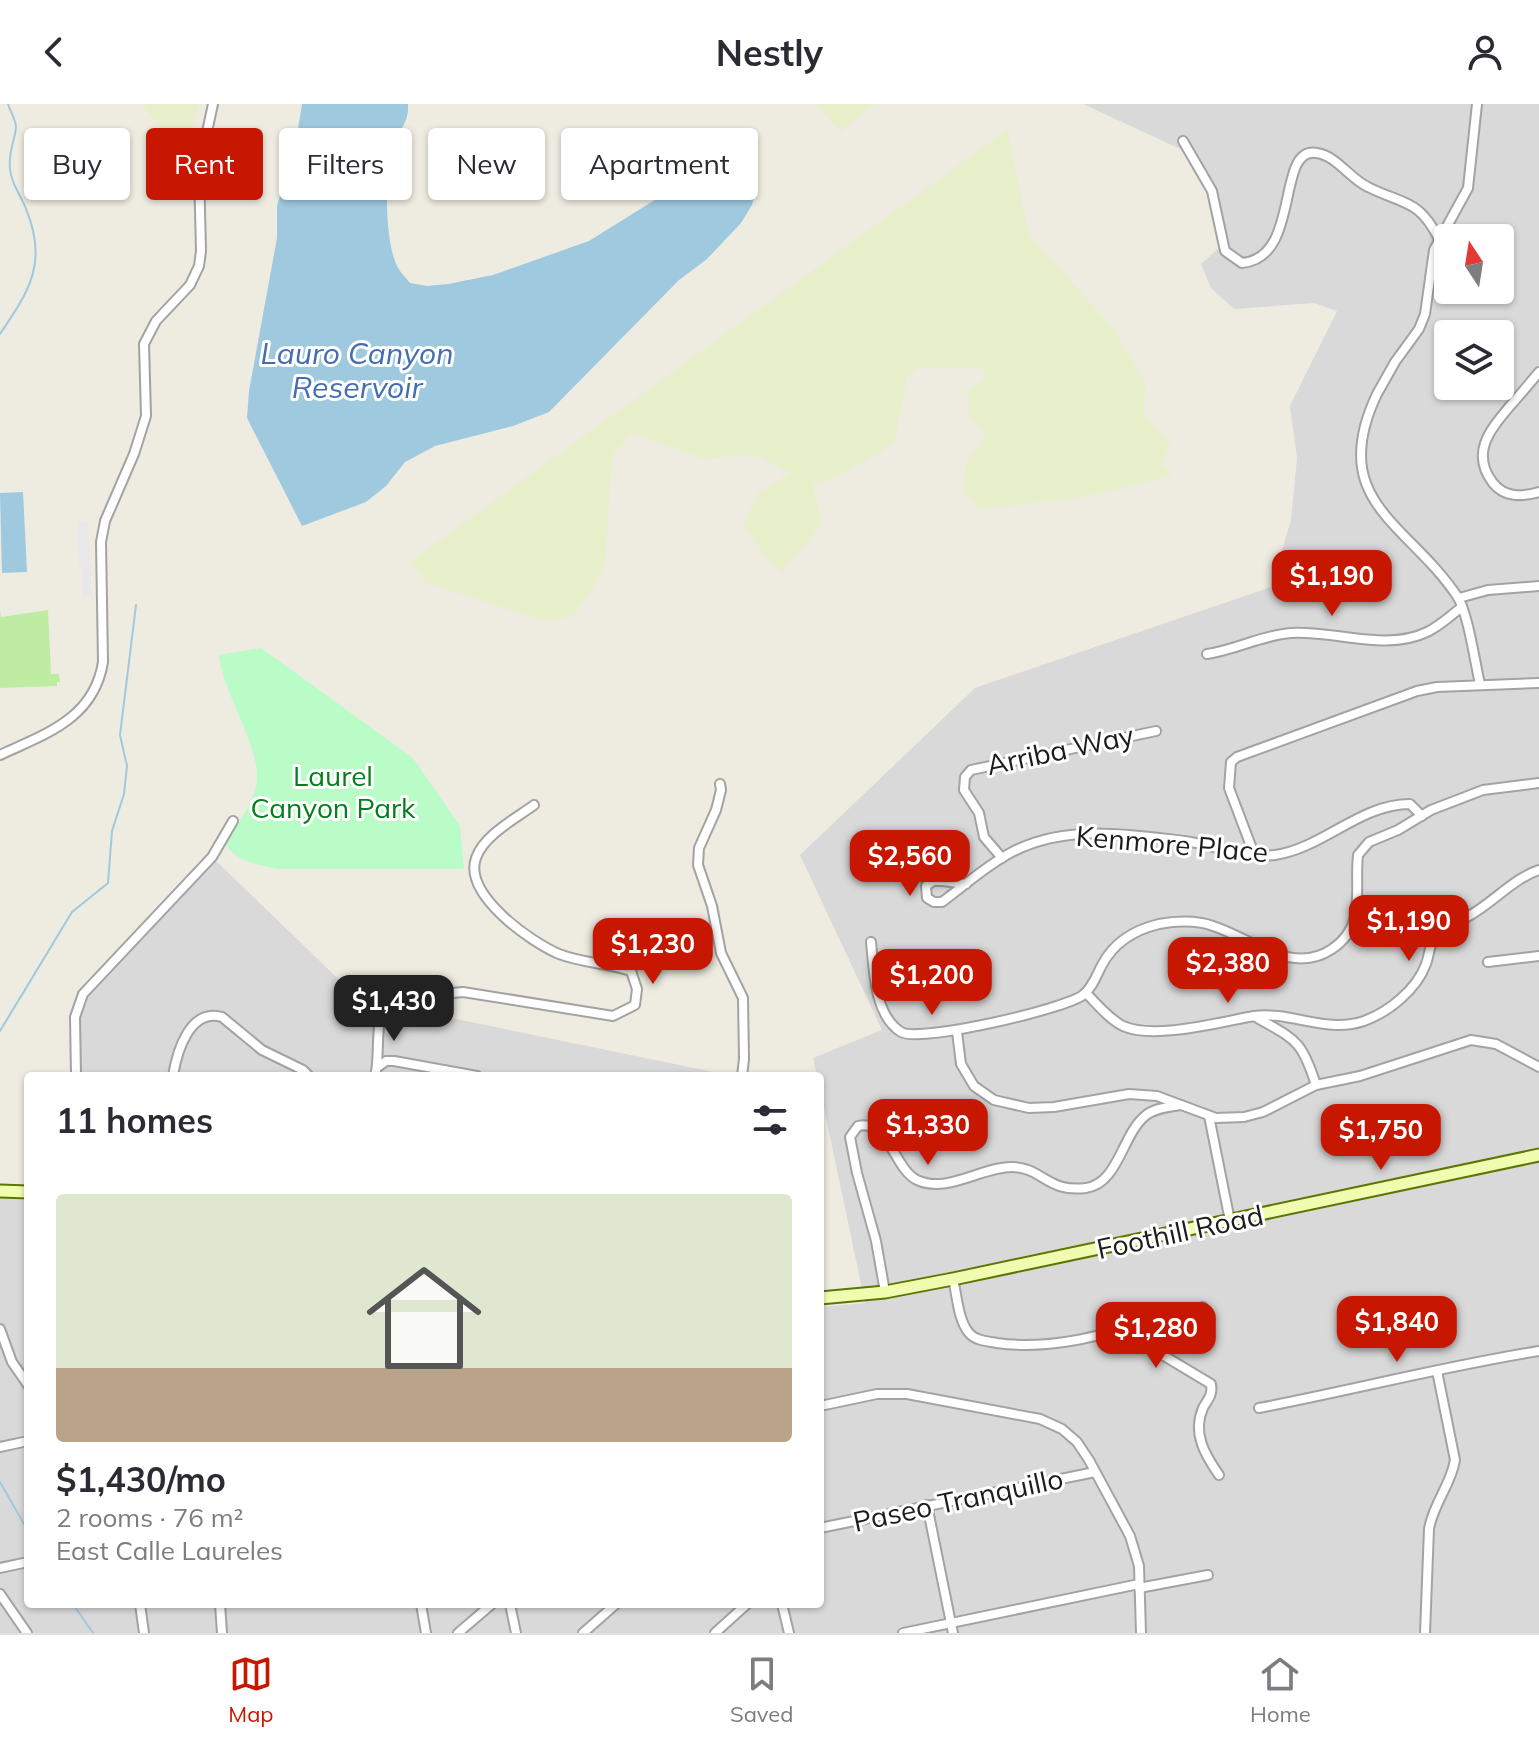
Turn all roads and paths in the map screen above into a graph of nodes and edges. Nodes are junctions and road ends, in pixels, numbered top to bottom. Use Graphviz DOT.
graph roads {
  1 [pos="213,104"];
  2 [pos="1477,104"];
  3 [pos="1183,141"];
  4 [pos="1448,224"];
  5 [pos="1434,229"];
  6 [pos="1434,255"];
  7 [pos="1539,372"];
  8 [pos="1539,492"];
  9 [pos="1539,586"];
  10 [pos="1461,603"];
  11 [pos="1207,654"];
  12 [pos="1539,683"];
  13 [pos="1480,684"];
  14 [pos="1156,731"];
  15 [pos="0,755"];
  16 [pos="1539,783"];
  17 [pos="720,784"];
  18 [pos="534,805"];
  19 [pos="1422,816"];
  20 [pos="233,821"];
  21 [pos="1254,854"];
  22 [pos="1002,858"];
  23 [pos="1539,870"];
  24 [pos="966,884"];
  25 [pos="871,942"];
  26 [pos="1539,956"];
  27 [pos="1488,962"];
  28 [pos="1086,993"];
  29 [pos="1254,1016"];
  30 [pos="957,1032"];
  31 [pos="379,1066"];
  32 [pos="1539,1067"];
  33 [pos="76,1072"];
  34 [pos="174,1072"];
  35 [pos="304,1072"];
  36 [pos="377,1072"];
  37 [pos="455,1072"];
  38 [pos="742,1072"];
  39 [pos="1316,1085"];
  40 [pos="1181,1105"];
  41 [pos="1209,1116"];
  42 [pos="1539,1155"];
  43 [pos="0,1191"];
  44 [pos="24,1192"];
  45 [pos="1230,1221"];
  46 [pos="953,1279"];
  47 [pos="885,1292"];
  48 [pos="824,1298"];
  49 [pos="1203,1307"];
  50 [pos="0,1329"];
  51 [pos="1121,1330"];
  52 [pos="1539,1351"];
  53 [pos="1437,1371"];
  54 [pos="24,1379"];
  55 [pos="824,1405"];
  56 [pos="1259,1408"];
  57 [pos="24,1442"];
  58 [pos="0,1447"];
  59 [pos="1095,1472"];
  60 [pos="1219,1475"];
  61 [pos="927,1505"];
  62 [pos="824,1527"];
  63 [pos="24,1563"];
  64 [pos="0,1568"];
  65 [pos="1208,1575"];
  66 [pos="1139,1586"];
  67 [pos="0,1594"];
  68 [pos="141,1608"];
  69 [pos="220,1608"];
  70 [pos="422,1608"];
  71 [pos="487,1608"];
  72 [pos="511,1608"];
  73 [pos="611,1608"];
  74 [pos="743,1608"];
  75 [pos="783,1608"];
  76 [pos="951,1623"];
  77 [pos="27,1633"];
  78 [pos="144,1633"];
  79 [pos="222,1633"];
  80 [pos="426,1633"];
  81 [pos="458,1633"];
  82 [pos="516,1633"];
  83 [pos="583,1633"];
  84 [pos="715,1633"];
  85 [pos="789,1633"];
  86 [pos="903,1633"];
  87 [pos="953,1633"];
  88 [pos="1141,1633"];
  89 [pos="1425,1633"];
  1 -- 15 [label="street"];
  2 -- 4 [label="street"];
  3 -- 5 [label="street"];
  6 -- 10 [label="street"];
  7 -- 8 [label="street"];
  9 -- 10 [label="street"];
  10 -- 11 [label="street"];
  10 -- 13 [label="street"];
  12 -- 13 [label="street"];
  13 -- 21 [label="street"];
  14 -- 22 [label="street, Arriba Way"];
  16 -- 19 [label="street"];
  17 -- 38 [label="street"];
  18 -- 31 [label="street"];
  19 -- 21 [label="street, Kenmore Place"];
  19 -- 28 [label="street"];
  20 -- 33 [label="street"];
  21 -- 22 [label="street, Kenmore Place"];
  22 -- 24 [label="street, Kenmore Place"];
  23 -- 29 [label="street"];
  24 -- 24 [label="street, Kenmore Place"];
  25 -- 30 [label="street"];
  26 -- 27 [label="street"];
  28 -- 29 [label="street"];
  28 -- 30 [label="street"];
  29 -- 39 [label="street"];
  30 -- 40 [label="street"];
  31 -- 36 [label="street"];
  31 -- 37 [label="street"];
  32 -- 39 [label="street"];
  34 -- 35 [label="street"];
  39 -- 41 [label="street"];
  40 -- 41 [label="street"];
  40 -- 47 [label="street"];
  41 -- 45 [label="street"];
  42 -- 45 [label="main road, Foothill Road"];
  43 -- 44 [label="main road"];
  45 -- 46 [label="main road, Foothill Road"];
  46 -- 47 [label="main road, Foothill Road"];
  46 -- 51 [label="street"];
  47 -- 48 [label="main road, Foothill Road"];
  49 -- 51 [label="street"];
  50 -- 54 [label="street"];
  51 -- 60 [label="street"];
  52 -- 53 [label="street"];
  53 -- 56 [label="street"];
  53 -- 89 [label="street"];
  55 -- 59 [label="street"];
  57 -- 58 [label="street"];
  59 -- 61 [label="street, Paseo Tranquillo"];
  59 -- 66 [label="street"];
  61 -- 62 [label="street, Paseo Tranquillo"];
  61 -- 76 [label="street"];
  63 -- 64 [label="street"];
  65 -- 66 [label="street"];
  66 -- 76 [label="street"];
  66 -- 88 [label="street"];
  67 -- 77 [label="street"];
  68 -- 78 [label="street"];
  69 -- 79 [label="street"];
  70 -- 80 [label="street"];
  71 -- 81 [label="street"];
  72 -- 82 [label="street"];
  73 -- 83 [label="street"];
  74 -- 84 [label="street"];
  75 -- 85 [label="street"];
  76 -- 86 [label="street"];
  76 -- 87 [label="street"];
}
